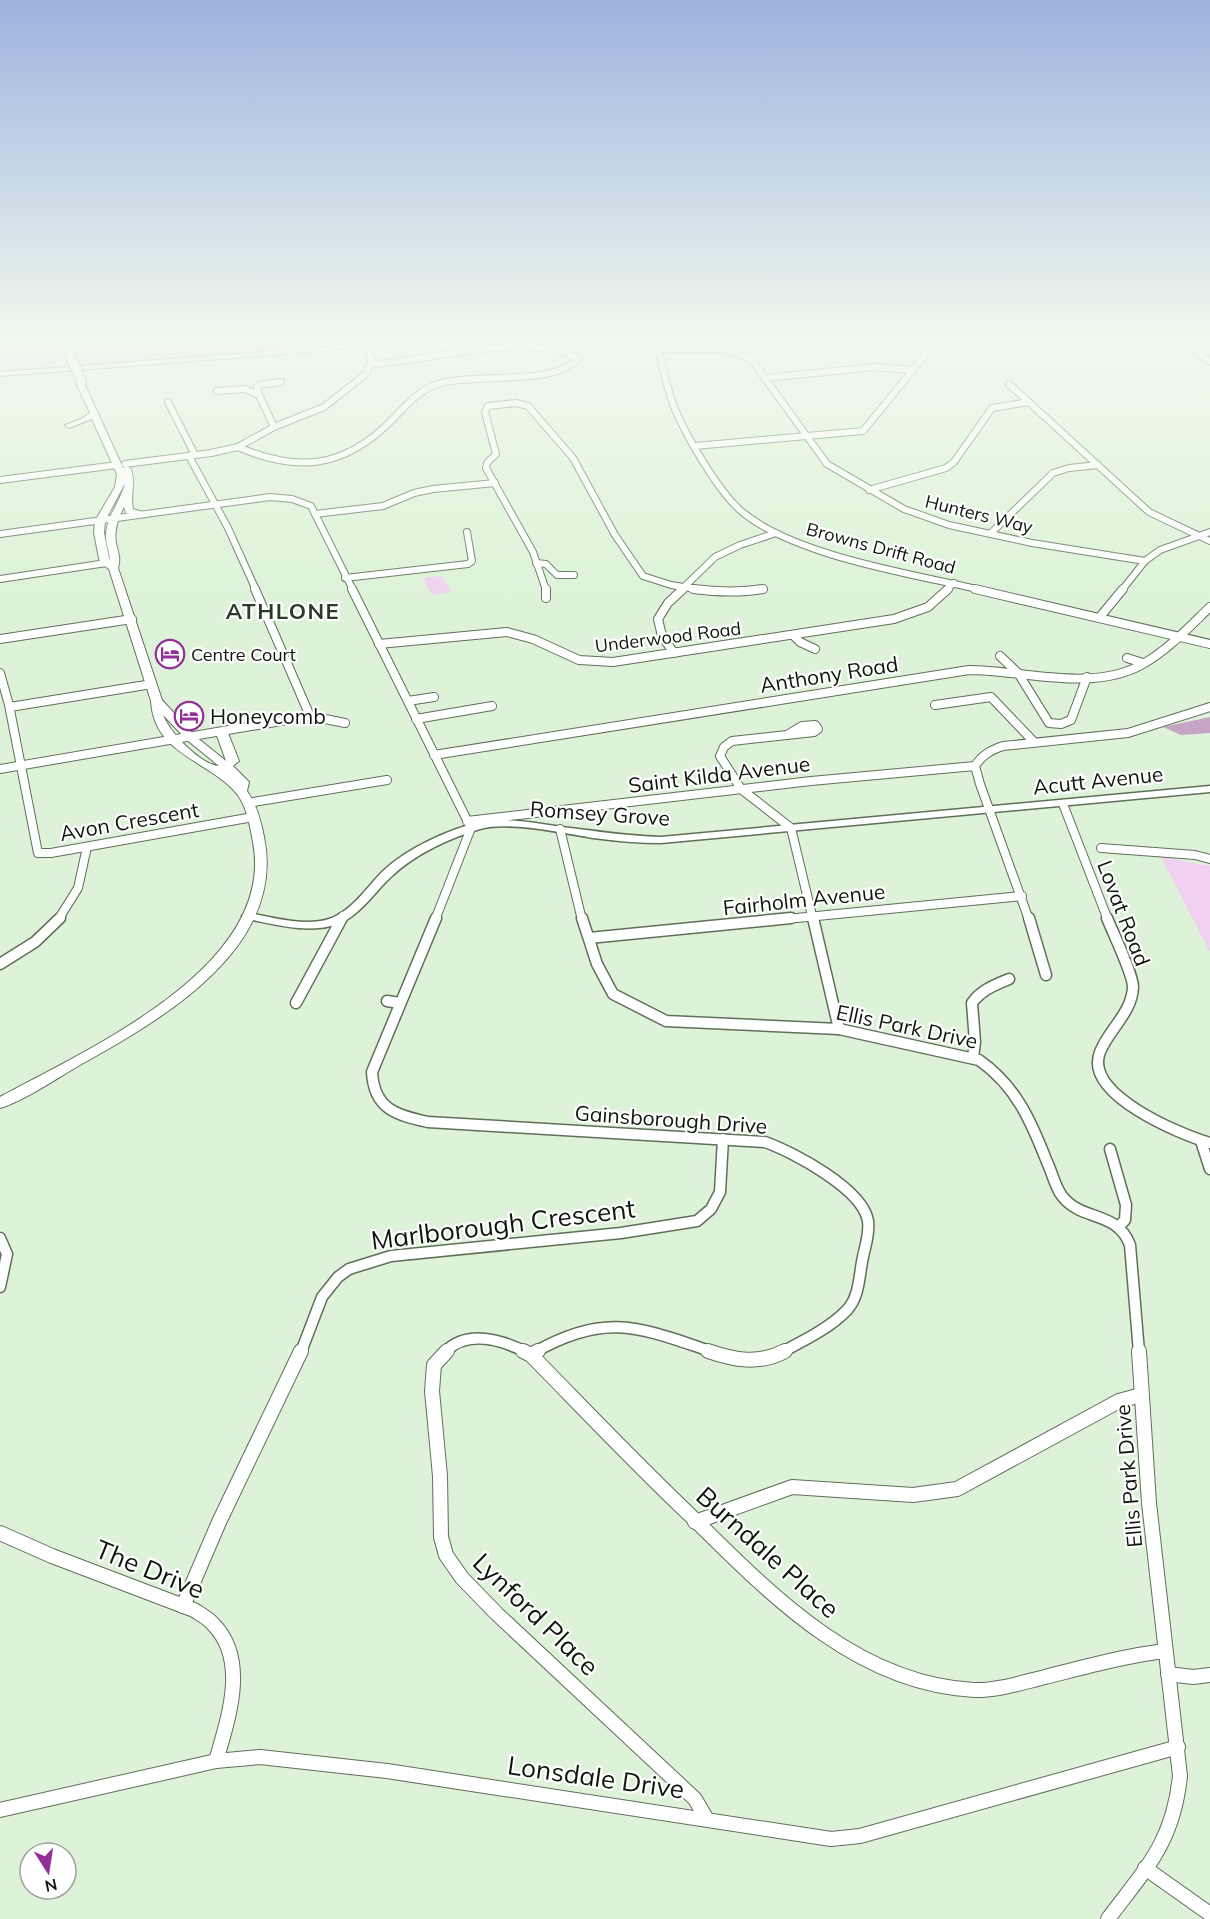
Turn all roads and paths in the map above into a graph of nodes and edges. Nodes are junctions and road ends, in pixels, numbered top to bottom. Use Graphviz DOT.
graph roads {
  1 [pos="101,428"];
  2 [pos="108,428"];
  3 [pos="179,428"];
  4 [pos="273,428"];
  5 [pos="382,428"];
  6 [pos="490,428"];
  7 [pos="546,428"];
  8 [pos="686,428"];
  9 [pos="799,428"];
  10 [pos="866,428"];
  11 [pos="978,428"];
  12 [pos="1057,428"];
  13 [pos="679,432"];
  14 [pos="688,432"];
  15 [pos="806,438"];
  16 [pos="695,446"];
  17 [pos="238,447"];
  18 [pos="192,456"];
  19 [pos="121,464"];
  20 [pos="1098,465"];
  21 [pos="0,480"];
  22 [pos="495,483"];
  23 [pos="869,490"];
  24 [pos="126,497"];
  25 [pos="215,504"];
  26 [pos="144,514"];
  27 [pos="315,514"];
  28 [pos="114,518"];
  29 [pos="100,520"];
  30 [pos="467,532"];
  31 [pos="1210,532"];
  32 [pos="776,533"];
  33 [pos="0,534"];
  34 [pos="990,534"];
  35 [pos="1197,536"];
  36 [pos="111,540"];
  37 [pos="99,541"];
  38 [pos="1210,541"];
  39 [pos="110,560"];
  40 [pos="1144,561"];
  41 [pos="536,563"];
  42 [pos="574,575"];
  43 [pos="345,578"];
  44 [pos="0,579"];
  45 [pos="954,584"];
  46 [pos="684,587"];
  47 [pos="764,589"];
  48 [pos="931,594"];
  49 [pos="942,597"];
  50 [pos="546,598"];
  51 [pos="1210,608"];
  52 [pos="1099,618"];
  53 [pos="132,619"];
  54 [pos="793,634"];
  55 [pos="1176,636"];
  56 [pos="0,639"];
  57 [pos="379,644"];
  58 [pos="1210,644"];
  59 [pos="815,649"];
  60 [pos="674,653"];
  61 [pos="1000,657"];
  62 [pos="1127,658"];
  63 [pos="1143,663"];
  64 [pos="1016,670"];
  65 [pos="0,673"];
  66 [pos="1120,673"];
  67 [pos="1087,677"];
  68 [pos="1132,680"];
  69 [pos="152,684"];
  70 [pos="434,697"];
  71 [pos="157,701"];
  72 [pos="408,701"];
  73 [pos="935,705"];
  74 [pos="492,706"];
  75 [pos="10,707"];
  76 [pos="1210,707"];
  77 [pos="310,716"];
  78 [pos="416,719"];
  79 [pos="345,723"];
  80 [pos="222,733"];
  81 [pos="787,735"];
  82 [pos="191,738"];
  83 [pos="174,741"];
  84 [pos="1034,742"];
  85 [pos="434,755"];
  86 [pos="975,766"];
  87 [pos="20,768"];
  88 [pos="0,769"];
  89 [pos="223,769"];
  90 [pos="387,780"];
  91 [pos="741,789"];
  92 [pos="1210,789"];
  93 [pos="247,803"];
  94 [pos="1063,804"];
  95 [pos="990,811"];
  96 [pos="523,814"];
  97 [pos="253,817"];
  98 [pos="469,825"];
  99 [pos="518,826"];
  100 [pos="791,828"];
  101 [pos="560,829"];
  102 [pos="87,847"];
  103 [pos="1101,848"];
  104 [pos="1210,859"];
  105 [pos="1022,896"];
  106 [pos="248,916"];
  107 [pos="343,916"];
  108 [pos="811,916"];
  109 [pos="589,938"];
  110 [pos="0,964"];
  111 [pos="1046,975"];
  112 [pos="1009,979"];
  113 [pos="387,1001"];
  114 [pos="296,1003"];
  115 [pos="400,1003"];
  116 [pos="839,1029"];
  117 [pos="973,1058"];
  118 [pos="0,1102"];
  119 [pos="723,1139"];
  120 [pos="1206,1142"];
  121 [pos="1110,1149"];
  122 [pos="1210,1169"];
  123 [pos="1119,1226"];
  124 [pos="0,1238"];
  125 [pos="0,1287"];
  126 [pos="531,1355"];
  127 [pos="1141,1395"];
  128 [pos="695,1522"];
  129 [pos="0,1533"];
  130 [pos="183,1606"];
  131 [pos="1165,1651"];
  132 [pos="1168,1674"];
  133 [pos="1210,1675"];
  134 [pos="1178,1747"];
  135 [pos="216,1761"];
  136 [pos="0,1810"];
  137 [pos="706,1818"];
  138 [pos="1145,1868"];
  139 [pos="1210,1914"];
  140 [pos="1108,1919"];
  1 -- 19 [label="main road"];
  2 -- 19 [label="main road"];
  3 -- 18 [label="street"];
  4 -- 17 [label="street"];
  5 -- 17 [label="street"];
  6 -- 22 [label="street"];
  7 -- 46 [label="street"];
  8 -- 14 [label="street, Browns Drift Road"];
  9 -- 15 [label="street, Hunters Way"];
  10 -- 15 [label="street"];
  11 -- 23 [label="street"];
  12 -- 20 [label="street"];
  13 -- 14 [label="street"];
  14 -- 16 [label="street, Browns Drift Road"];
  15 -- 16 [label="street"];
  15 -- 23 [label="street, Hunters Way"];
  16 -- 32 [label="street, Browns Drift Road"];
  17 -- 18 [label="street"];
  18 -- 19 [label="street"];
  18 -- 25 [label="street"];
  19 -- 21 [label="street"];
  19 -- 24 [label="main road"];
  19 -- 29 [label="main road"];
  20 -- 34 [label="street"];
  20 -- 35 [label="street"];
  22 -- 27 [label="street"];
  22 -- 41 [label="street"];
  23 -- 34 [label="street, Hunters Way"];
  24 -- 26 [label="main road"];
  24 -- 28 [label="main road"];
  25 -- 26 [label="street"];
  25 -- 27 [label="street"];
  25 -- 77 [label="street"];
  26 -- 28 [label="street"];
  27 -- 43 [label="street"];
  28 -- 29 [label="street"];
  28 -- 36 [label="main road"];
  29 -- 33 [label="street"];
  29 -- 37 [label="main road"];
  30 -- 43 [label="street"];
  31 -- 35 [label="street"];
  32 -- 45 [label="street, Browns Drift Road"];
  32 -- 46 [label="street"];
  34 -- 40 [label="street, Hunters Way"];
  35 -- 38 [label="street"];
  35 -- 40 [label="street"];
  36 -- 37 [label="main road"];
  36 -- 39 [label="main road"];
  37 -- 39 [label="main road"];
  39 -- 44 [label="street"];
  39 -- 53 [label="main road"];
  40 -- 52 [label="street"];
  41 -- 42 [label="street"];
  41 -- 50 [label="street"];
  43 -- 57 [label="street"];
  45 -- 49 [label="street, Underwood Road"];
  45 -- 52 [label="street, Browns Drift Road"];
  46 -- 47 [label="street"];
  46 -- 60 [label="street"];
  48 -- 49 [label="street"];
  49 -- 54 [label="street, Underwood Road"];
  51 -- 55 [label="street, Anthony Road"];
  52 -- 55 [label="street, Browns Drift Road"];
  53 -- 56 [label="street"];
  53 -- 69 [label="main road"];
  54 -- 59 [label="street"];
  54 -- 60 [label="street, Underwood Road"];
  55 -- 58 [label="street, Browns Drift Road"];
  55 -- 63 [label="street, Anthony Road"];
  57 -- 60 [label="street, Underwood Road"];
  57 -- 72 [label="street"];
  61 -- 64 [label="street"];
  62 -- 63 [label="street"];
  63 -- 66 [label="street, Anthony Road"];
  64 -- 67 [label="street, Anthony Road"];
  64 -- 67 [label="street"];
  64 -- 85 [label="street, Anthony Road"];
  65 -- 75 [label="street"];
  66 -- 67 [label="street, Anthony Road"];
  66 -- 68 [label="street"];
  69 -- 71 [label="main road"];
  69 -- 75 [label="street"];
  70 -- 72 [label="street"];
  71 -- 82 [label="main road"];
  71 -- 83 [label="main road"];
  72 -- 78 [label="street"];
  73 -- 84 [label="street"];
  74 -- 78 [label="street"];
  75 -- 87 [label="street"];
  76 -- 84 [label="street"];
  77 -- 79 [label="street"];
  77 -- 80 [label="street"];
  78 -- 85 [label="street"];
  80 -- 82 [label="street"];
  80 -- 89 [label="main road"];
  81 -- 91 [label="street"];
  82 -- 83 [label="street"];
  82 -- 89 [label="main road"];
  83 -- 87 [label="street"];
  83 -- 89 [label="main road"];
  84 -- 86 [label="street"];
  85 -- 98 [label="street"];
  86 -- 91 [label="street, Saint Kilda Avenue"];
  86 -- 95 [label="street"];
  87 -- 88 [label="street"];
  87 -- 102 [label="street, Avon Crescent"];
  89 -- 93 [label="main road"];
  90 -- 93 [label="street"];
  91 -- 96 [label="street, Saint Kilda Avenue"];
  91 -- 100 [label="street"];
  92 -- 94 [label="street, Acutt Avenue"];
  93 -- 97 [label="main road"];
  94 -- 95 [label="street, Acutt Avenue"];
  94 -- 120 [label="street, Lovat Road"];
  95 -- 100 [label="street, Romsey Grove"];
  95 -- 105 [label="street"];
  96 -- 98 [label="street, Saint Kilda Avenue"];
  96 -- 99 [label="street"];
  97 -- 102 [label="street, Avon Crescent"];
  97 -- 106 [label="main road"];
  98 -- 99 [label="street, Romsey Grove"];
  98 -- 107 [label="street, Romsey Grove"];
  98 -- 115 [label="street, Gainsborough Drive"];
  99 -- 101 [label="street, Romsey Grove"];
  100 -- 101 [label="street, Romsey Grove"];
  100 -- 108 [label="street"];
  101 -- 109 [label="street, Ellis Park Drive"];
  102 -- 110 [label="street"];
  103 -- 104 [label="street"];
  105 -- 108 [label="street, Fairholm Avenue"];
  105 -- 111 [label="street"];
  106 -- 107 [label="street, Romsey Grove"];
  106 -- 118 [label="main road"];
  107 -- 114 [label="street, Romsey Grove"];
  108 -- 109 [label="street, Fairholm Avenue"];
  108 -- 116 [label="street"];
  109 -- 116 [label="street, Ellis Park Drive"];
  112 -- 117 [label="street"];
  113 -- 115 [label="street"];
  115 -- 119 [label="street, Gainsborough Drive"];
  116 -- 117 [label="street, Ellis Park Drive"];
  117 -- 123 [label="street, Ellis Park Drive"];
  119 -- 126 [label="street, Gainsborough Drive"];
  119 -- 130 [label="street, Marlborough Crescent"];
  120 -- 122 [label="street"];
  121 -- 123 [label="street"];
  123 -- 127 [label="street, Ellis Park Drive"];
  124 -- 125 [label="street"];
  126 -- 128 [label="street, Burndale Place"];
  126 -- 137 [label="street, Lynford Place"];
  127 -- 128 [label="street"];
  127 -- 131 [label="street, Ellis Park Drive"];
  128 -- 131 [label="street, Burndale Place"];
  129 -- 130 [label="street, The Drive"];
  130 -- 135 [label="street, The Drive"];
  131 -- 132 [label="street, Ellis Park Drive"];
  132 -- 133 [label="street"];
  132 -- 134 [label="street, Ellis Park Drive"];
  134 -- 137 [label="street, Lonsdale Drive"];
  134 -- 138 [label="street, Ellis Park Drive"];
  135 -- 136 [label="street, Lonsdale Drive"];
  135 -- 137 [label="street, Lonsdale Drive"];
  138 -- 139 [label="street"];
  138 -- 140 [label="street, Ellis Park Drive"];
}
